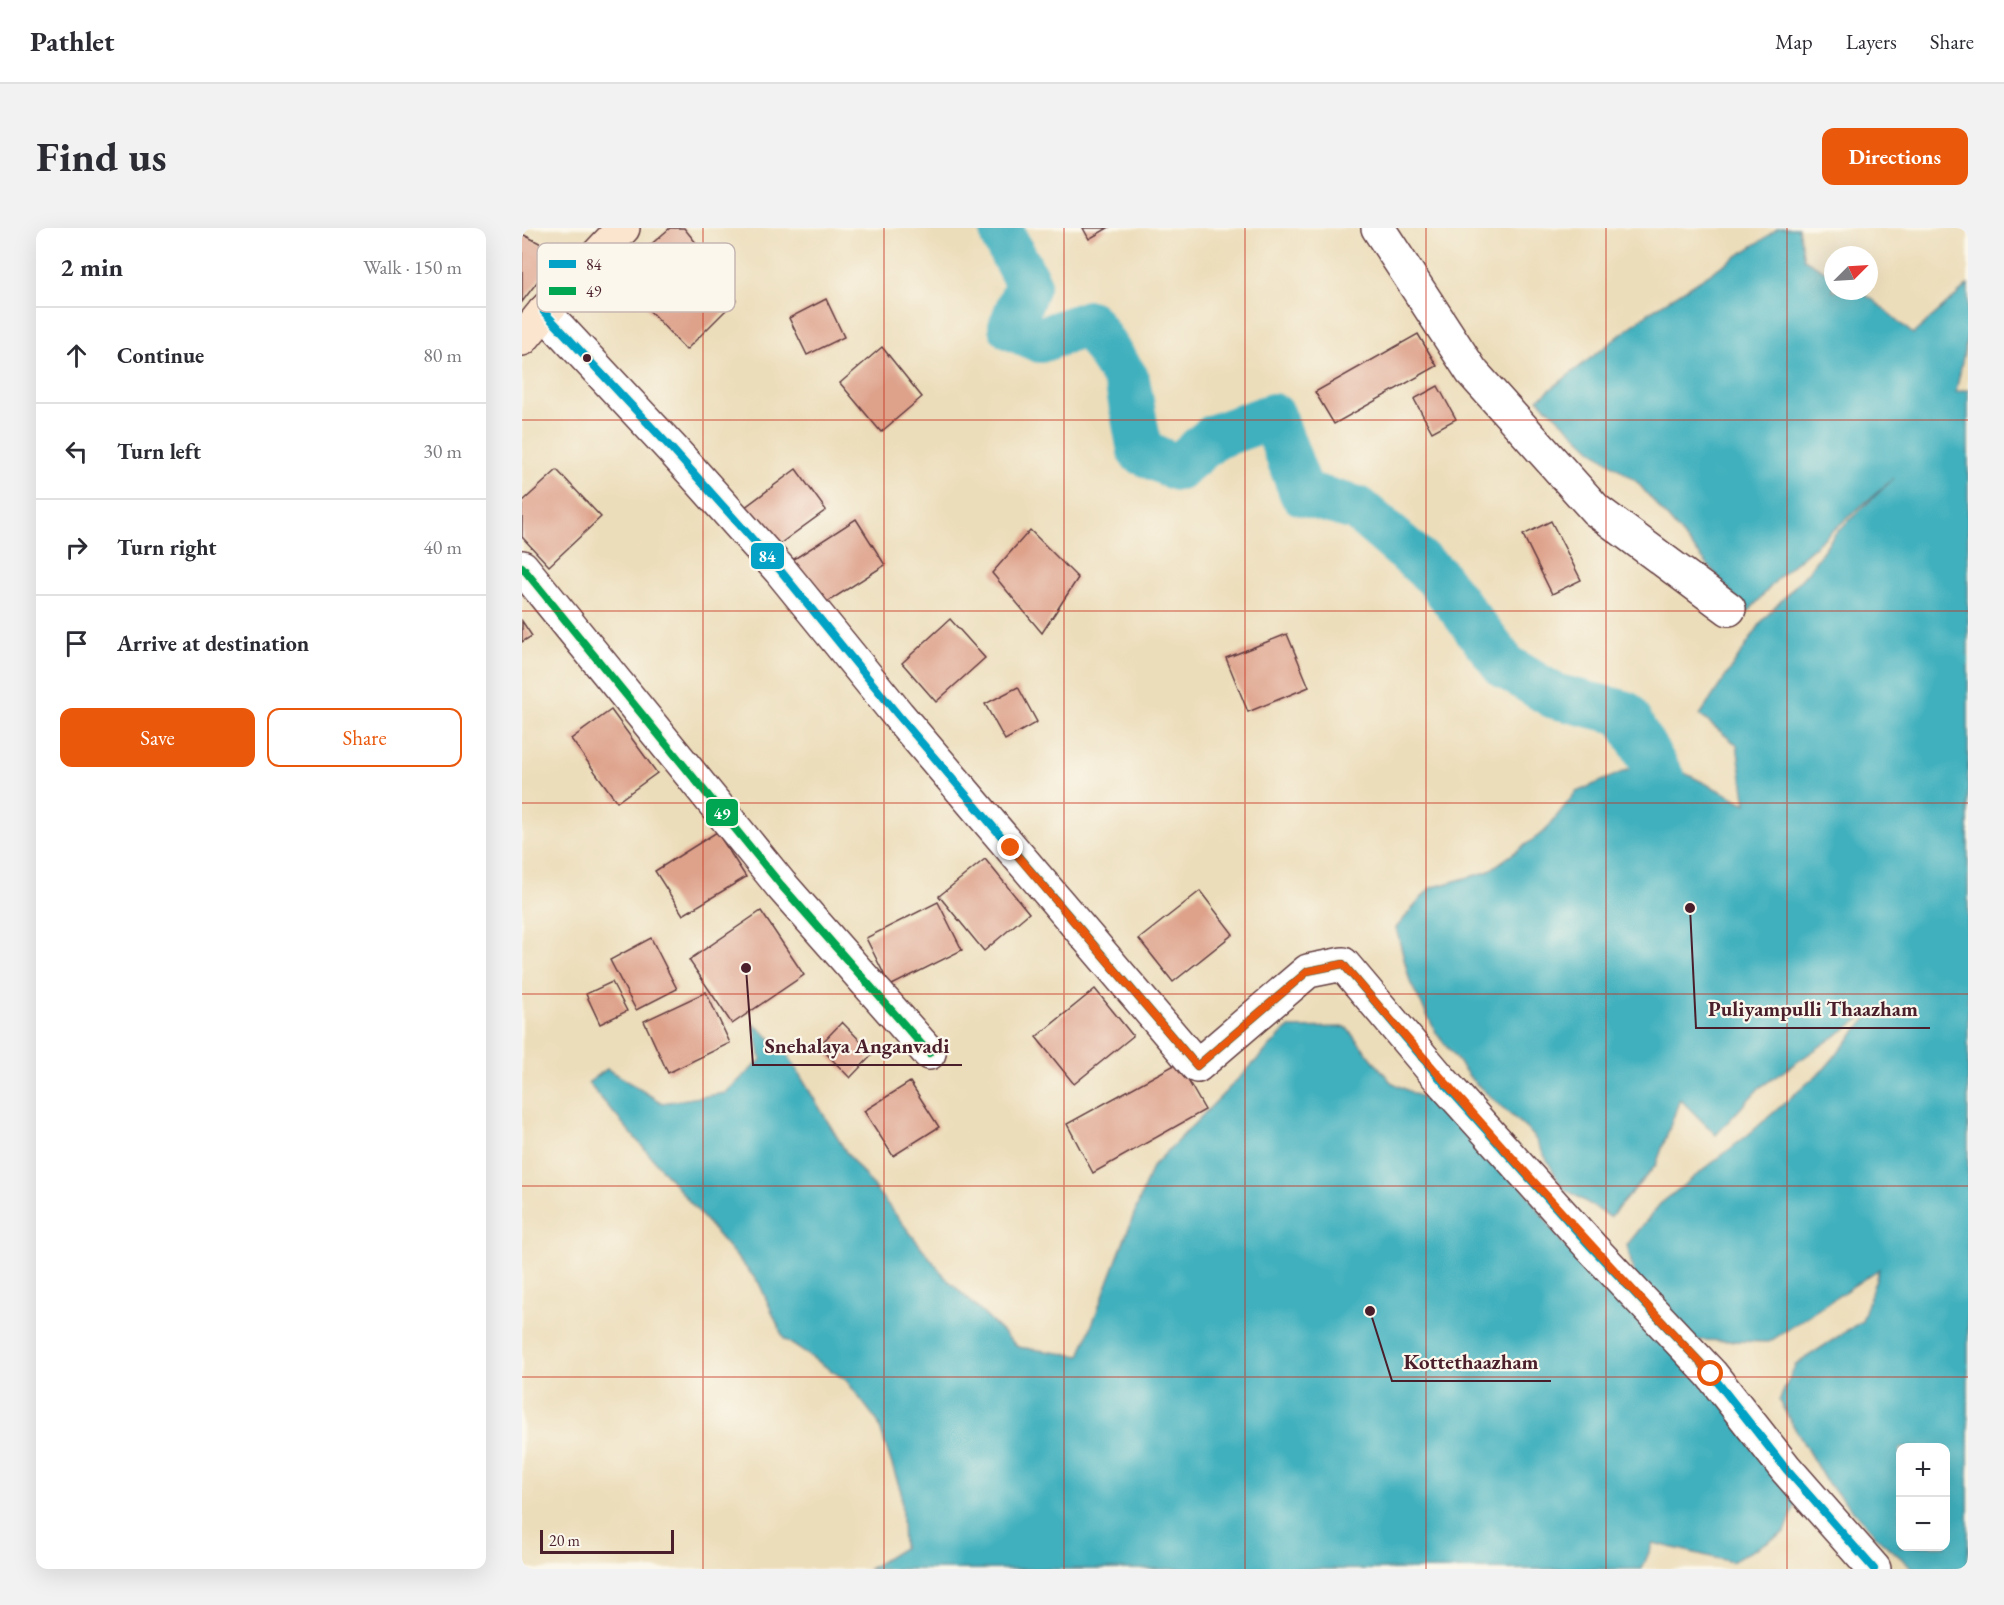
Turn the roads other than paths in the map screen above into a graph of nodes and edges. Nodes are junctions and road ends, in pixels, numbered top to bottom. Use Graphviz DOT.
graph roads {
  1 [pos="623,228"];
  2 [pos="1378,228"];
  3 [pos="609,243"];
  4 [pos="544,312"];
  5 [pos="522,339"];
  6 [pos="522,567"];
  7 [pos="1729,609"];
  8 [pos="930,1053"];
  9 [pos="1874,1569"];
  1 -- 3 [label="main road"];
  2 -- 7 [label="street"];
  4 -- 5 [label="main road"];
  4 -- 9 [label="street"];
  6 -- 8 [label="street"];
}
